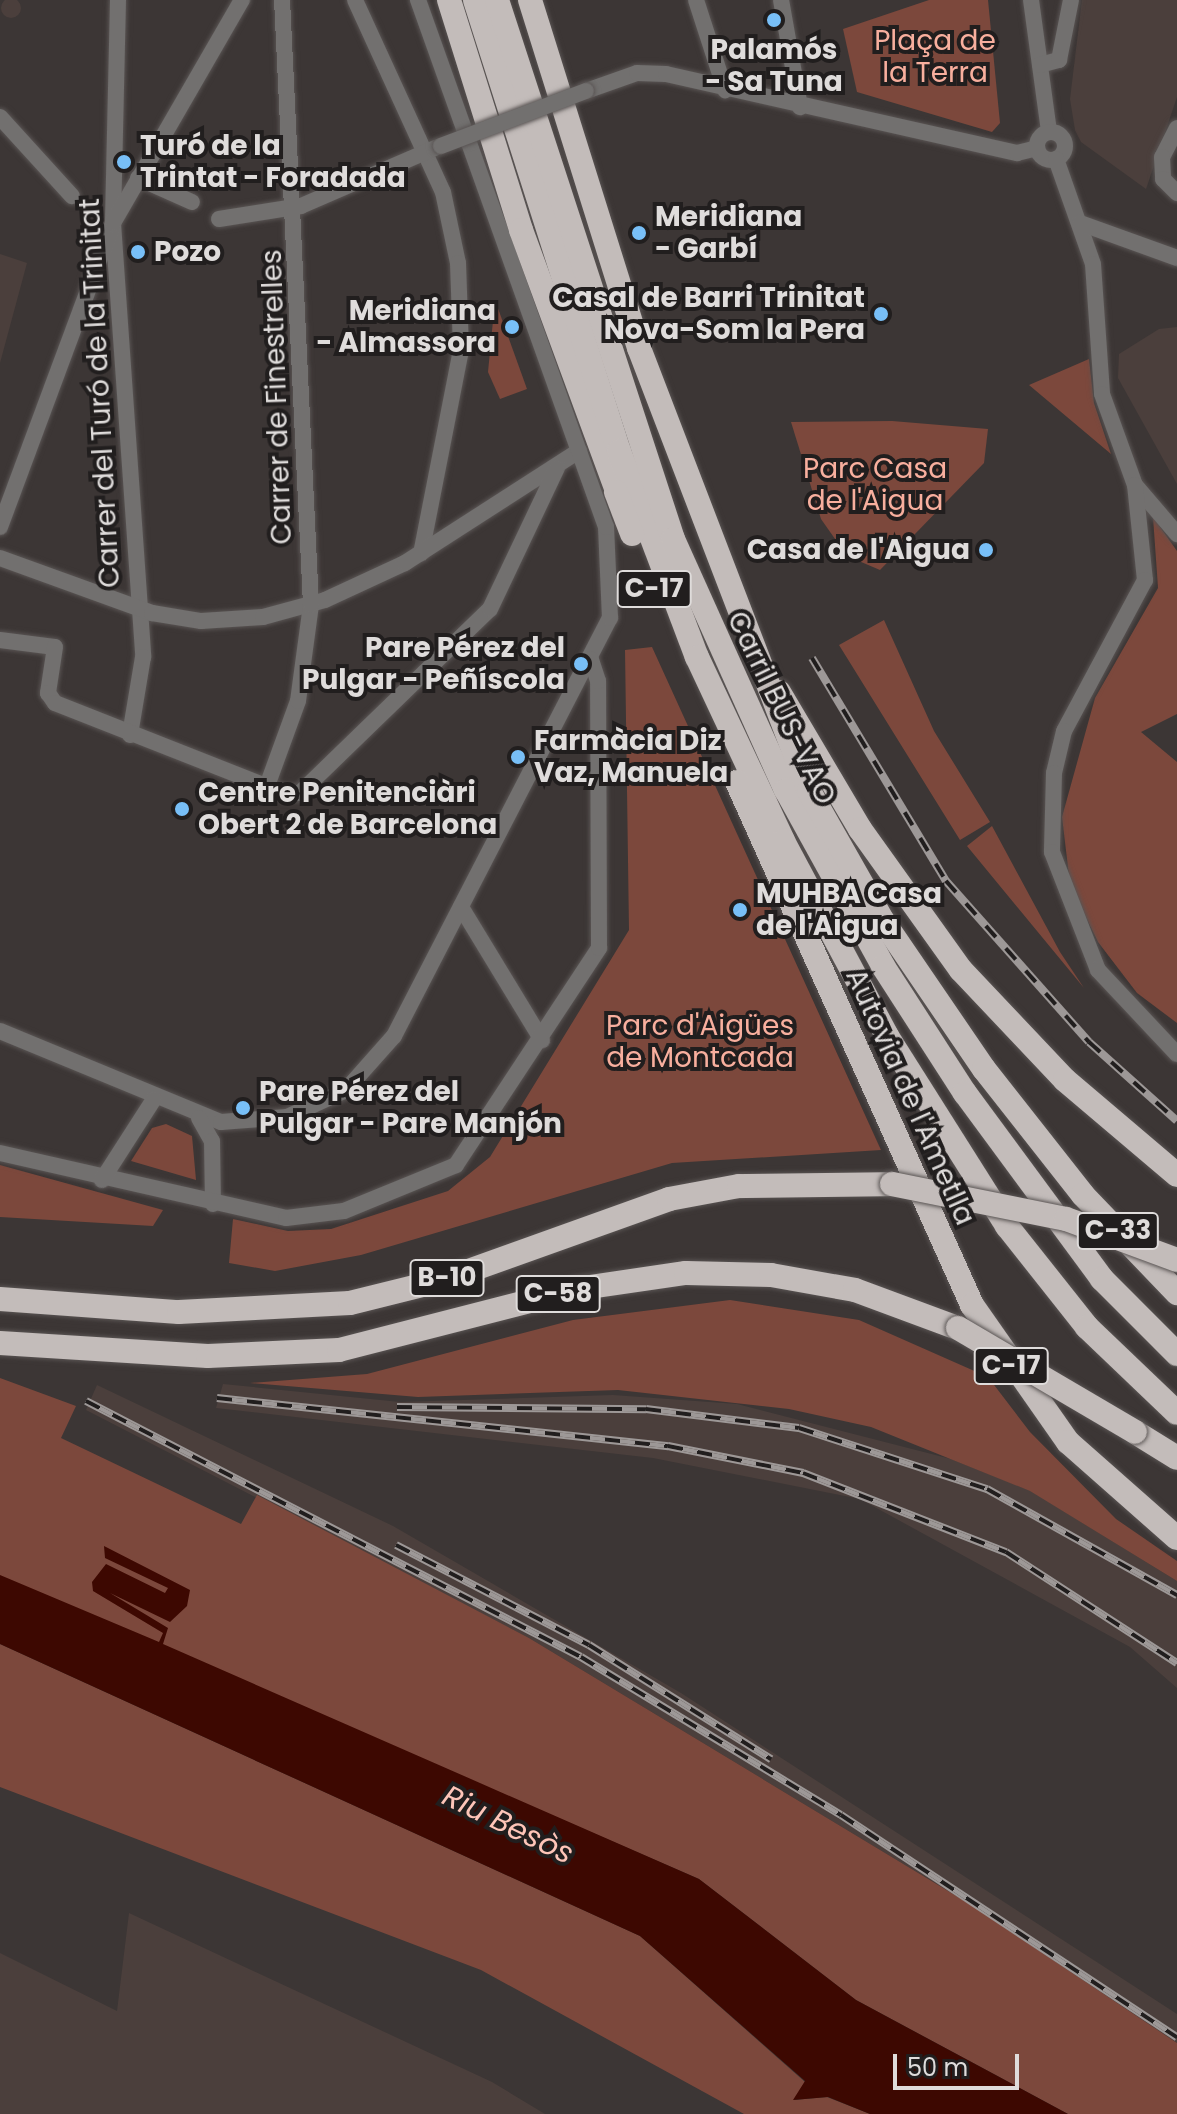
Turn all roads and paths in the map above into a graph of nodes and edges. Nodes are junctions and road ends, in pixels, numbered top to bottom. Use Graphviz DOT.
graph roads {
  1 [pos="118,0"];
  2 [pos="242,0"];
  3 [pos="282,0"];
  4 [pos="355,0"];
  5 [pos="418,0"];
  6 [pos="435,0"];
  7 [pos="449,0"];
  8 [pos="475,0"];
  9 [pos="497,0"];
  10 [pos="530,0"];
  11 [pos="696,0"];
  12 [pos="781,0"];
  13 [pos="1031,0"];
  14 [pos="1071,0"];
  15 [pos="1040,65"];
  16 [pos="725,90"];
  17 [pos="478,97"];
  18 [pos="800,107"];
  19 [pos="0,117"];
  20 [pos="1177,128"];
  21 [pos="1049,132"];
  22 [pos="1037,148"];
  23 [pos="433,149"];
  24 [pos="1056,159"];
  25 [pos="138,178"];
  26 [pos="1177,193"];
  27 [pos="70,196"];
  28 [pos="189,204"];
  29 [pos="295,208"];
  30 [pos="221,217"];
  31 [pos="113,223"];
  32 [pos="1080,223"];
  33 [pos="1177,258"];
  34 [pos="579,451"];
  35 [pos="557,468"];
  36 [pos="1135,485"];
  37 [pos="616,492"];
  38 [pos="0,527"];
  39 [pos="1177,534"];
  40 [pos="421,553"];
  41 [pos="0,558"];
  42 [pos="311,605"];
  43 [pos="140,610"];
  44 [pos="679,612"];
  45 [pos="0,640"];
  46 [pos="752,645"];
  47 [pos="591,659"];
  48 [pos="576,692"];
  49 [pos="596,696"];
  50 [pos="130,735"];
  51 [pos="267,786"];
  52 [pos="783,841"];
  53 [pos="461,907"];
  54 [pos="0,1031"];
  55 [pos="542,1040"];
  56 [pos="1177,1054"];
  57 [pos="154,1099"];
  58 [pos="199,1118"];
  59 [pos="0,1153"];
  60 [pos="967,1164"];
  61 [pos="1177,1175"];
  62 [pos="102,1180"];
  63 [pos="213,1204"];
  64 [pos="1177,1260"];
  65 [pos="1102,1279"];
  66 [pos="1177,1293"];
  67 [pos="0,1299"];
  68 [pos="0,1343"];
  69 [pos="1177,1354"];
  70 [pos="1177,1395"];
  71 [pos="1177,1413"];
  72 [pos="1177,1458"];
  73 [pos="1177,1538"];
  1 -- 31 [label="street, Carrer del Turó de la Trinitat"];
  2 -- 25 [label="street"];
  3 -- 29 [label="street, Carrer de Finestrelles"];
  4 -- 23 [label="street"];
  5 -- 34 [label="street"];
  6 -- 17 [label="highway"];
  7 -- 17 [label="highway"];
  8 -- 44 [label="highway"];
  9 -- 65 [label="highway, Carril BUS-VAO"];
  10 -- 46 [label="highway"];
  11 -- 16 [label="street"];
  12 -- 18 [label="street"];
  13 -- 15 [label="street"];
  14 -- 15 [label="street"];
  15 -- 21 [label="street"];
  16 -- 18 [label="street"];
  16 -- 23 [label="street, bridge"];
  17 -- 37 [label="highway"];
  18 -- 22 [label="street"];
  19 -- 27 [label="street"];
  20 -- 26 [label="street"];
  21 -- 22 [label="street"];
  21 -- 24 [label="street"];
  22 -- 24 [label="street"];
  23 -- 29 [label="street"];
  23 -- 40 [label="street"];
  24 -- 32 [label="street"];
  25 -- 28 [label="street"];
  25 -- 31 [label="street"];
  29 -- 30 [label="street"];
  29 -- 42 [label="street, Carrer de Finestrelles"];
  31 -- 38 [label="street"];
  31 -- 43 [label="street, Carrer del Turó de la Trinitat"];
  32 -- 33 [label="street"];
  32 -- 36 [label="street"];
  34 -- 35 [label="street"];
  34 -- 47 [label="street"];
  35 -- 40 [label="street"];
  35 -- 51 [label="street"];
  36 -- 39 [label="street"];
  36 -- 56 [label="street"];
  37 -- 44 [label="highway"];
  37 -- 73 [label="highway, Autovia de l'Ametlla / C-17"];
  40 -- 42 [label="street"];
  41 -- 43 [label="street"];
  42 -- 43 [label="street"];
  42 -- 51 [label="street, Carrer de Finestrelles"];
  43 -- 50 [label="street, Carrer del Turó de la Trinitat"];
  44 -- 52 [label="highway"];
  45 -- 50 [label="street"];
  46 -- 61 [label="highway"];
  46 -- 66 [label="highway, C-33"];
  47 -- 48 [label="street"];
  47 -- 49 [label="street"];
  48 -- 49 [label="street"];
  48 -- 53 [label="street"];
  49 -- 55 [label="street"];
  50 -- 51 [label="street"];
  52 -- 60 [label="highway"];
  52 -- 65 [label="highway"];
  53 -- 55 [label="street"];
  53 -- 58 [label="street"];
  54 -- 57 [label="street"];
  55 -- 63 [label="street"];
  57 -- 58 [label="street"];
  57 -- 62 [label="street"];
  58 -- 63 [label="street"];
  59 -- 62 [label="street"];
  60 -- 70 [label="highway"];
  60 -- 71 [label="highway"];
  62 -- 63 [label="street"];
  64 -- 67 [label="highway, B-10, bridge"];
  65 -- 69 [label="highway, Carril BUS-VAO"];
  68 -- 72 [label="highway, C-58, bridge"];
}
